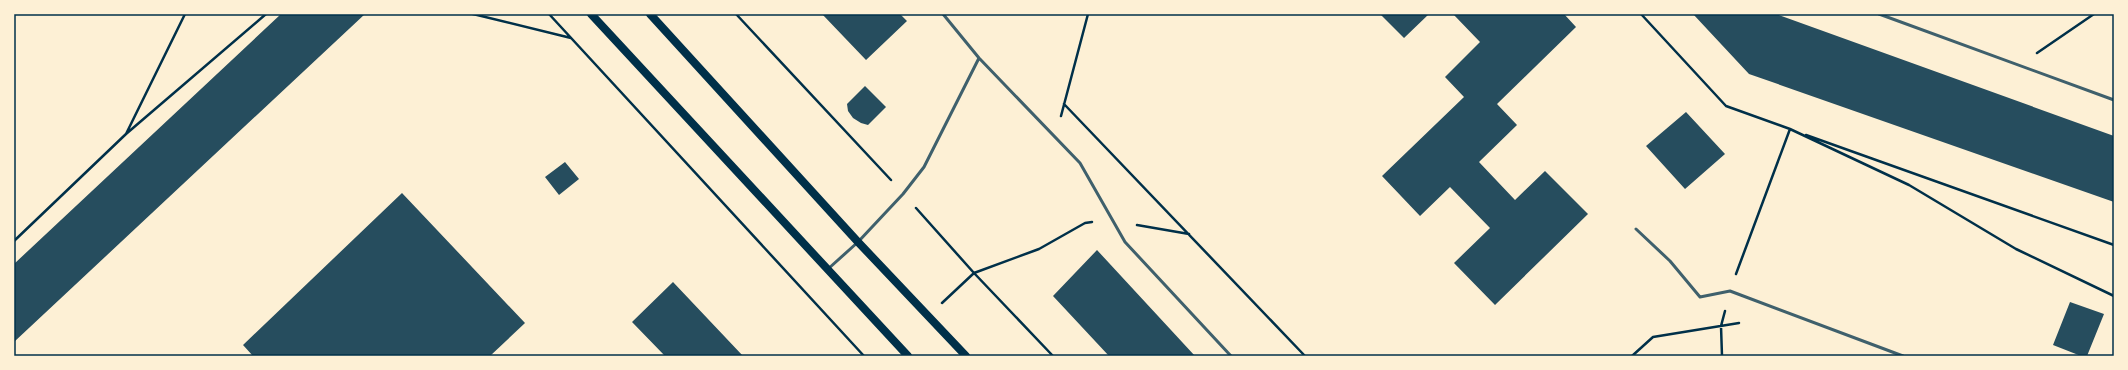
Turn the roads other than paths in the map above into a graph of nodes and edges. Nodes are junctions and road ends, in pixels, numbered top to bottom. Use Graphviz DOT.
graph roads {
  1 [pos="591,14"];
  2 [pos="650,14"];
  3 [pos="943,14"];
  4 [pos="1879,14"];
  5 [pos="979,58"];
  6 [pos="2114,100"];
  7 [pos="1636,229"];
  8 [pos="858,242"];
  9 [pos="827,270"];
  10 [pos="908,356"];
  11 [pos="966,356"];
  12 [pos="1231,356"];
  13 [pos="1903,356"];
  1 -- 9 [label="main road"];
  2 -- 8 [label="main road"];
  3 -- 5 [label="lane"];
  4 -- 6 [label="lane"];
  5 -- 8 [label="lane"];
  5 -- 12 [label="lane"];
  7 -- 13 [label="lane"];
  8 -- 9 [label="lane"];
  8 -- 11 [label="main road"];
  9 -- 10 [label="main road"];
}
